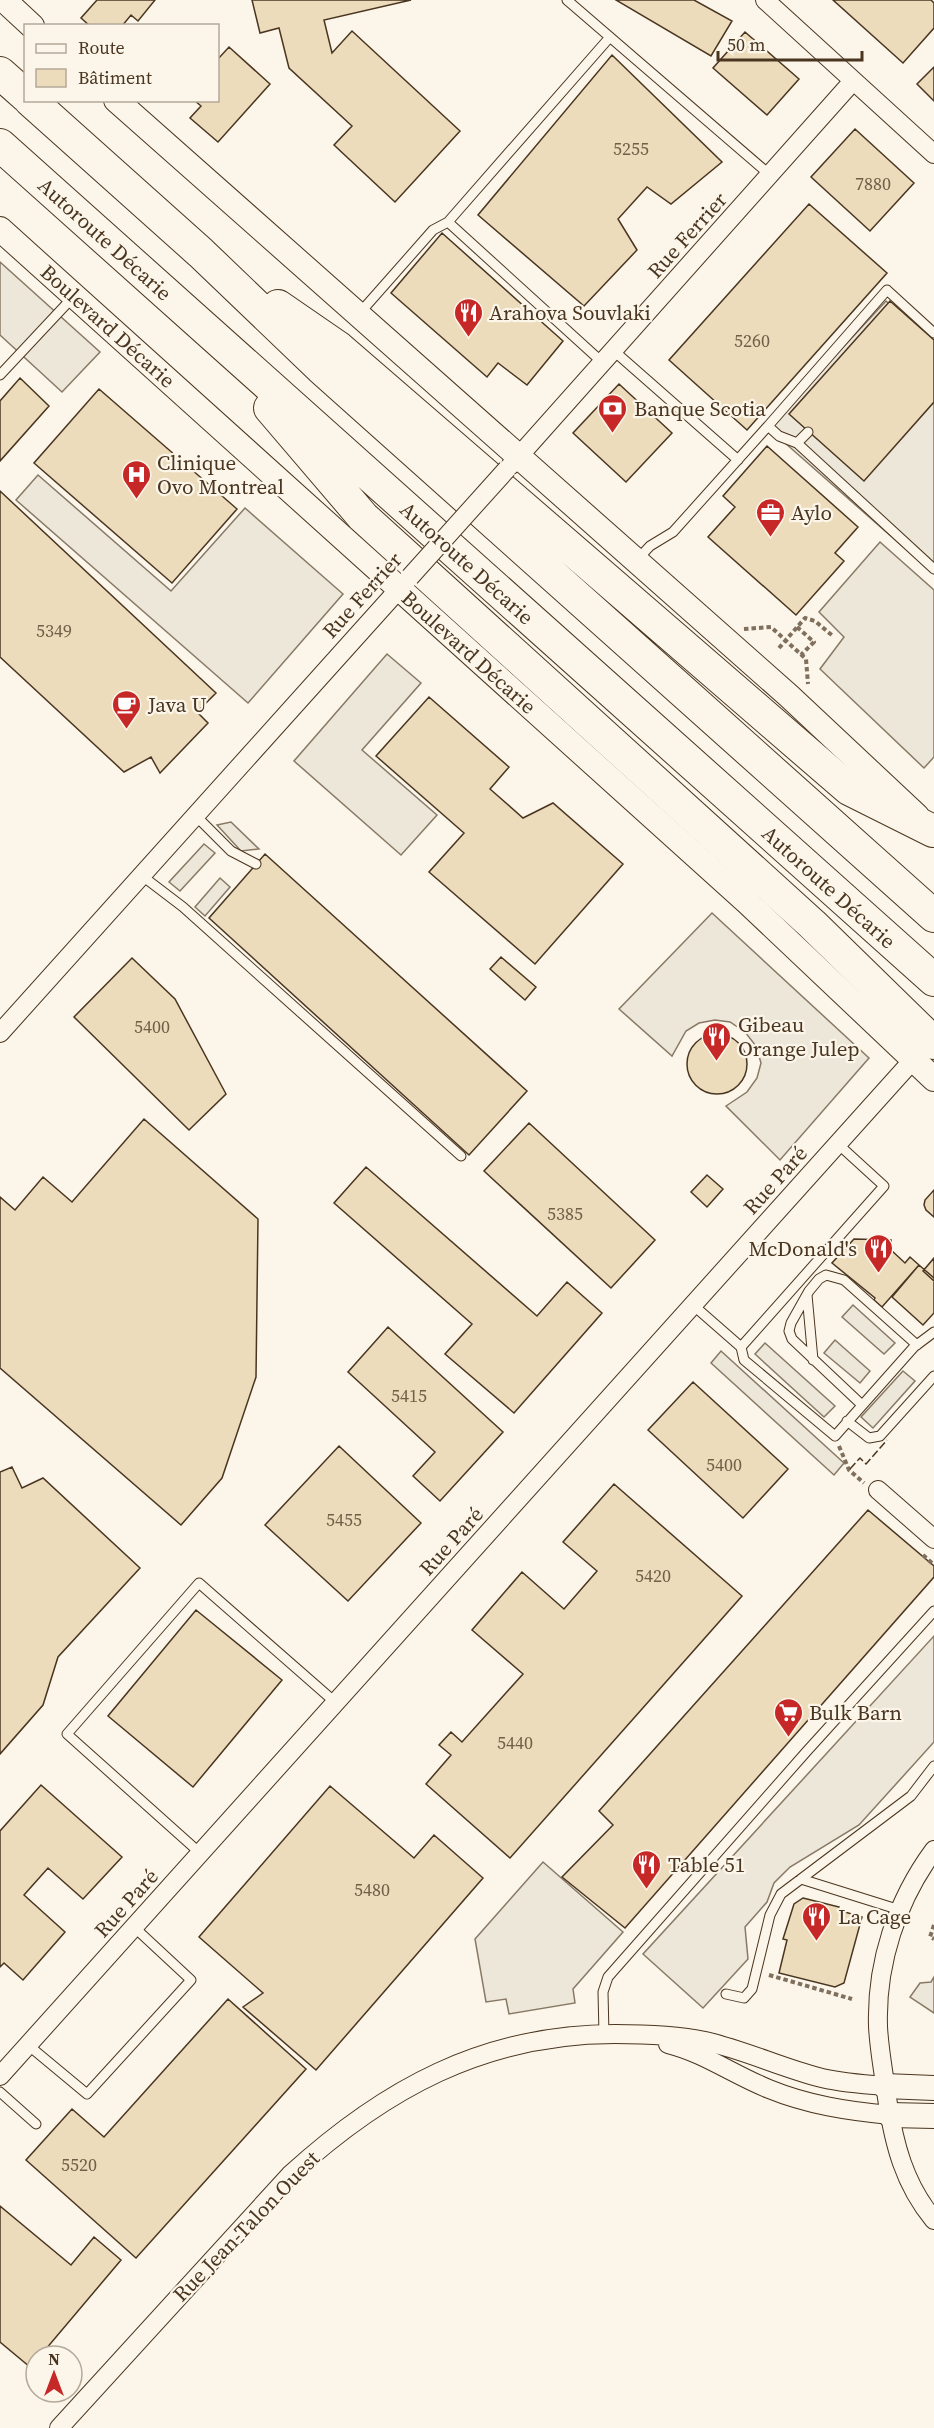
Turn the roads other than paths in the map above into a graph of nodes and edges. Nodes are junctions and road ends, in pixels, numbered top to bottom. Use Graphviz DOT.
graph roads {
  1 [pos="4,0"];
  2 [pos="567,0"];
  3 [pos="765,0"];
  4 [pos="30,24"];
  5 [pos="610,38"];
  6 [pos="0,73"];
  7 [pos="853,81"];
  8 [pos="24,94"];
  9 [pos="32,102"];
  10 [pos="118,102"];
  11 [pos="0,146"];
  12 [pos="934,154"];
  13 [pos="770,175"];
  14 [pos="448,222"];
  15 [pos="0,229"];
  16 [pos="201,253"];
  17 [pos="74,296"];
  18 [pos="189,314"];
  19 [pos="358,315"];
  20 [pos="934,333"];
  21 [pos="608,357"];
  22 [pos="0,375"];
  23 [pos="768,426"];
  24 [pos="808,432"];
  25 [pos="797,443"];
  26 [pos="738,460"];
  27 [pos="513,463"];
  28 [pos="934,554"];
  29 [pos="636,561"];
  30 [pos="930,565"];
  31 [pos="404,583"];
  32 [pos="195,815"];
  33 [pos="934,831"];
  34 [pos="256,864"];
  35 [pos="141,874"];
  36 [pos="934,916"];
  37 [pos="934,980"];
  38 [pos="0,1032"];
  39 [pos="928,1045"];
  40 [pos="934,1079"];
  41 [pos="838,1144"];
  42 [pos="461,1156"];
  43 [pos="807,1294"];
  44 [pos="693,1305"];
  45 [pos="934,1332"];
  46 [pos="917,1345"];
  47 [pos="741,1347"];
  48 [pos="813,1360"];
  49 [pos="934,1376"];
  50 [pos="862,1405"];
  51 [pos="847,1422"];
  52 [pos="873,1488"];
  53 [pos="934,1539"];
  54 [pos="934,1611"];
  55 [pos="336,1703"];
  56 [pos="934,1766"];
  57 [pos="934,1850"];
  58 [pos="200,1853"];
  59 [pos="801,1879"];
  60 [pos="900,1910"];
  61 [pos="134,1927"];
  62 [pos="726,1994"];
  63 [pos="604,2034"];
  64 [pos="28,2045"];
  65 [pos="0,2076"];
  66 [pos="885,2086"];
  67 [pos="934,2088"];
  68 [pos="0,2092"];
  69 [pos="890,2115"];
  70 [pos="934,2116"];
  71 [pos="36,2124"];
  72 [pos="934,2220"];
  73 [pos="59,2428"];
  1 -- 4 [label="main road"];
  2 -- 5 [label="lane"];
  3 -- 7 [label="street"];
  5 -- 13 [label="lane"];
  5 -- 14 [label="lane"];
  6 -- 8 [label="highway"];
  7 -- 12 [label="street"];
  7 -- 13 [label="street, Rue Ferrier"];
  9 -- 16 [label="highway"];
  10 -- 19 [label="main road"];
  11 -- 18 [label="highway, Autoroute Décarie"];
  13 -- 21 [label="street, Rue Ferrier"];
  14 -- 19 [label="lane"];
  14 -- 21 [label="lane"];
  15 -- 17 [label="main road, Boulevard Décarie"];
  16 -- 33 [label="highway"];
  16 -- 36 [label="highway"];
  17 -- 22 [label="lane"];
  17 -- 31 [label="main road, Boulevard Décarie"];
  18 -- 37 [label="highway, Autoroute Décarie"];
  18 -- 39 [label="highway"];
  19 -- 27 [label="main road"];
  20 -- 23 [label="lane"];
  21 -- 26 [label="lane"];
  21 -- 27 [label="street, Rue Ferrier"];
  23 -- 25 [label="lane"];
  23 -- 26 [label="lane"];
  24 -- 25 [label="lane"];
  25 -- 30 [label="lane"];
  26 -- 29 [label="lane"];
  27 -- 29 [label="main road"];
  27 -- 31 [label="street, Rue Ferrier, bridge"];
  28 -- 30 [label="lane"];
  29 -- 33 [label="main road"];
  31 -- 32 [label="street, Rue Ferrier"];
  31 -- 39 [label="main road, Boulevard Décarie"];
  32 -- 34 [label="lane"];
  32 -- 35 [label="street, Rue Ferrier"];
  35 -- 38 [label="street, Rue Ferrier"];
  35 -- 42 [label="lane"];
  39 -- 40 [label="main road, Boulevard Décarie"];
  39 -- 41 [label="street, Rue Paré"];
  41 -- 44 [label="street, Rue Paré"];
  41 -- 47 [label="lane"];
  43 -- 46 [label="lane"];
  43 -- 48 [label="lane"];
  43 -- 48 [label="lane"];
  44 -- 47 [label="lane"];
  44 -- 55 [label="street, Rue Paré"];
  45 -- 46 [label="lane"];
  46 -- 50 [label="lane"];
  47 -- 51 [label="lane"];
  48 -- 50 [label="lane"];
  49 -- 51 [label="lane"];
  50 -- 51 [label="lane"];
  52 -- 53 [label="street"];
  54 -- 63 [label="lane"];
  55 -- 58 [label="street, Rue Paré"];
  55 -- 58 [label="lane"];
  56 -- 59 [label="lane"];
  57 -- 60 [label="street"];
  58 -- 61 [label="street, Rue Paré"];
  59 -- 60 [label="lane"];
  59 -- 62 [label="lane"];
  60 -- 66 [label="street"];
  61 -- 64 [label="street, Rue Paré"];
  61 -- 64 [label="lane"];
  63 -- 66 [label="street, Rue Jean-Talon Ouest"];
  63 -- 69 [label="street, Rue Jean-Talon Ouest"];
  63 -- 73 [label="street, Rue Jean-Talon Ouest"];
  64 -- 65 [label="street, Rue Paré"];
  66 -- 67 [label="main road, Rue Jean-Talon Ouest"];
  66 -- 69 [label="street"];
  68 -- 71 [label="lane"];
  69 -- 70 [label="main road, Rue Jean-Talon Ouest"];
  69 -- 72 [label="street"];
}
